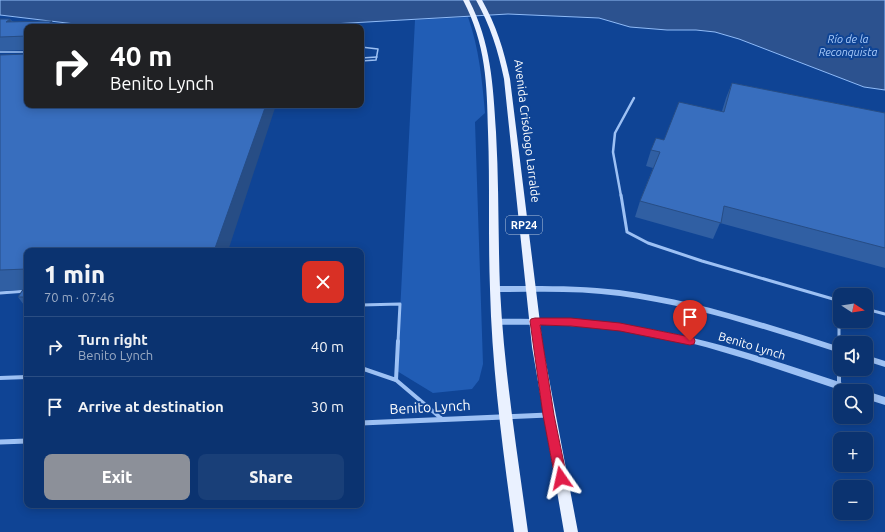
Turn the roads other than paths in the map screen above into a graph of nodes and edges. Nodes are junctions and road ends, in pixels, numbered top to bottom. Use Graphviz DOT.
graph roads {
  1 [pos="466,0"];
  2 [pos="479,0"];
  3 [pos="364,47"];
  4 [pos="0,52"];
  5 [pos="24,52"];
  6 [pos="364,58"];
  7 [pos="377,58"];
  8 [pos="364,61"];
  9 [pos="634,98"];
  10 [pos="495,289"];
  11 [pos="531,289"];
  12 [pos="24,291"];
  13 [pos="0,293"];
  14 [pos="833,299"];
  15 [pos="364,305"];
  16 [pos="873,311"];
  17 [pos="885,314"];
  18 [pos="535,321"];
  19 [pos="497,322"];
  20 [pos="833,348"];
  21 [pos="873,360"];
  22 [pos="885,364"];
  23 [pos="364,369"];
  24 [pos="24,377"];
  25 [pos="0,378"];
  26 [pos="396,380"];
  27 [pos="833,384"];
  28 [pos="873,397"];
  29 [pos="885,401"];
  30 [pos="548,415"];
  31 [pos="505,416"];
  32 [pos="443,419"];
  33 [pos="364,423"];
  34 [pos="24,441"];
  35 [pos="0,442"];
  36 [pos="521,532"];
  37 [pos="571,532"];
  1 -- 10 [label="main road, RP24"];
  2 -- 11 [label="main road, Avenida Crisólogo Larralde / RP24"];
  3 -- 7 [label="lane"];
  4 -- 5 [label="lane"];
  6 -- 7 [label="lane"];
  7 -- 8 [label="lane"];
  9 -- 14 [label="lane"];
  10 -- 11 [label="street, Benito Lynch"];
  10 -- 19 [label="main road, RP24"];
  11 -- 18 [label="main road, Avenida Crisólogo Larralde / RP24"];
  11 -- 20 [label="street, Benito Lynch"];
  12 -- 13 [label="lane"];
  15 -- 26 [label="lane"];
  16 -- 17 [label="lane"];
  18 -- 19 [label="street, Benito Lynch"];
  18 -- 27 [label="street, Benito Lynch"];
  18 -- 30 [label="main road, Avenida Crisólogo Larralde / RP24"];
  19 -- 31 [label="main road, RP24"];
  21 -- 22 [label="street"];
  23 -- 26 [label="lane"];
  24 -- 25 [label="lane"];
  26 -- 32 [label="lane"];
  28 -- 29 [label="street"];
  30 -- 31 [label="street, Benito Lynch"];
  30 -- 37 [label="main road, Avenida Crisólogo Larralde / RP24"];
  31 -- 32 [label="street, Benito Lynch"];
  31 -- 36 [label="main road, RP24"];
  32 -- 33 [label="street, Benito Lynch"];
  34 -- 35 [label="street"];
}
